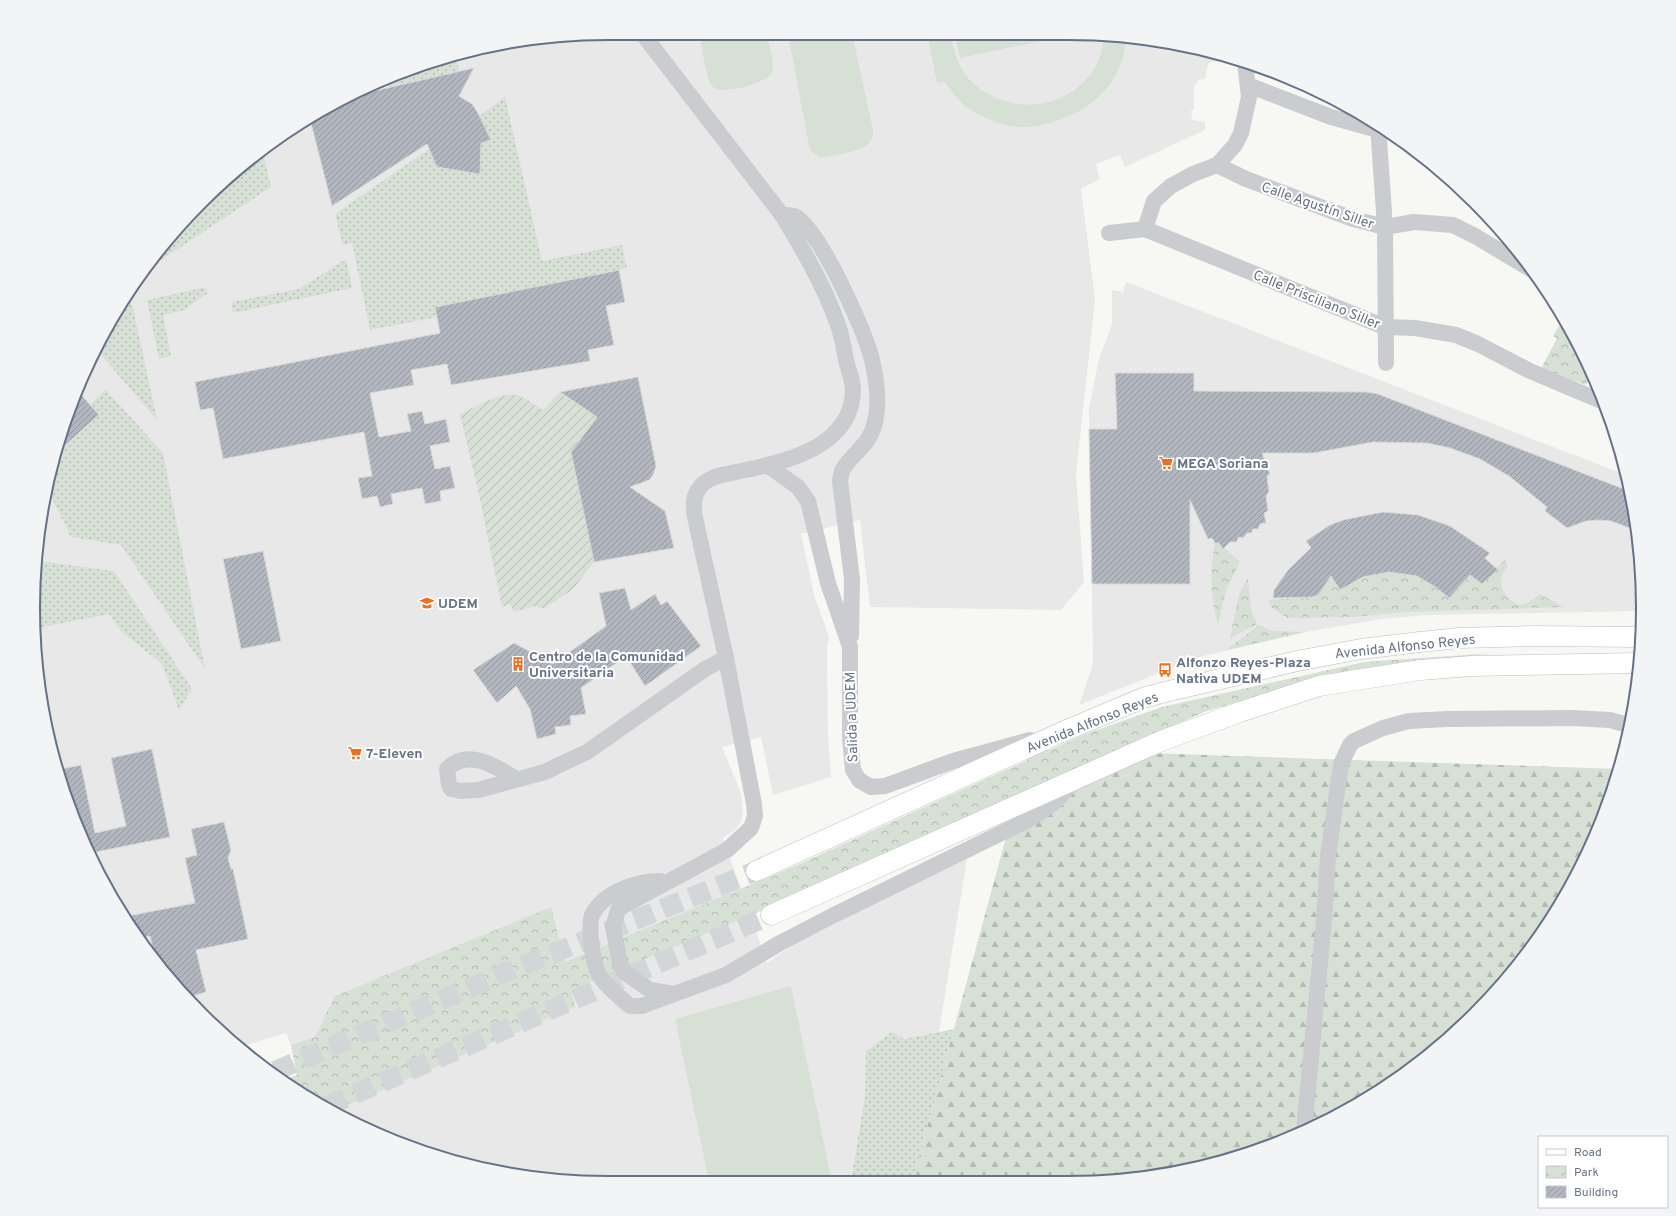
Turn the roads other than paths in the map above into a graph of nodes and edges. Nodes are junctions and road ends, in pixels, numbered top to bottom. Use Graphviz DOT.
graph roads {
  1 [pos="647,40"];
  2 [pos="1246,68"];
  3 [pos="1248,86"];
  4 [pos="1368,126"];
  5 [pos="1378,132"];
  6 [pos="1217,165"];
  7 [pos="782,214"];
  8 [pos="1385,227"];
  9 [pos="1145,229"];
  10 [pos="1109,233"];
  11 [pos="1519,262"];
  12 [pos="1385,328"];
  13 [pos="1386,363"];
  14 [pos="1596,398"];
  15 [pos="767,465"];
  16 [pos="1635,637"];
  17 [pos="850,647"];
  18 [pos="726,658"];
  19 [pos="1633,663"];
  20 [pos="1624,724"];
  21 [pos="1062,732"];
  22 [pos="515,778"];
  23 [pos="1076,779"];
  24 [pos="756,871"];
  25 [pos="667,881"];
  26 [pos="771,915"];
  27 [pos="674,994"];
  28 [pos="1305,1124"];
  1 -- 7 [label="street"];
  2 -- 3 [label="street"];
  3 -- 4 [label="street"];
  3 -- 6 [label="street"];
  5 -- 8 [label="street"];
  6 -- 8 [label="street, Calle Agustín Siller"];
  6 -- 9 [label="street"];
  7 -- 15 [label="street"];
  7 -- 17 [label="street"];
  8 -- 11 [label="street, Calle Agustín Siller"];
  8 -- 12 [label="street"];
  9 -- 10 [label="street"];
  9 -- 12 [label="street, Calle Prisciliano Siller"];
  12 -- 13 [label="street"];
  12 -- 14 [label="street, Calle Prisciliano Siller"];
  15 -- 17 [label="street, Salida a UDEM"];
  15 -- 18 [label="street"];
  16 -- 21 [label="main road, Avenida Alfonso Reyes"];
  17 -- 21 [label="street, Salida a UDEM"];
  18 -- 22 [label="street"];
  18 -- 25 [label="street"];
  19 -- 23 [label="main road, Avenida Alfonso Reyes"];
  20 -- 28 [label="street"];
  21 -- 24 [label="main road, Avenida Alfonso Reyes"];
  23 -- 26 [label="main road, Avenida Alfonso Reyes"];
  23 -- 27 [label="street"];
  25 -- 27 [label="street"];
  25 -- 27 [label="street"];
}
